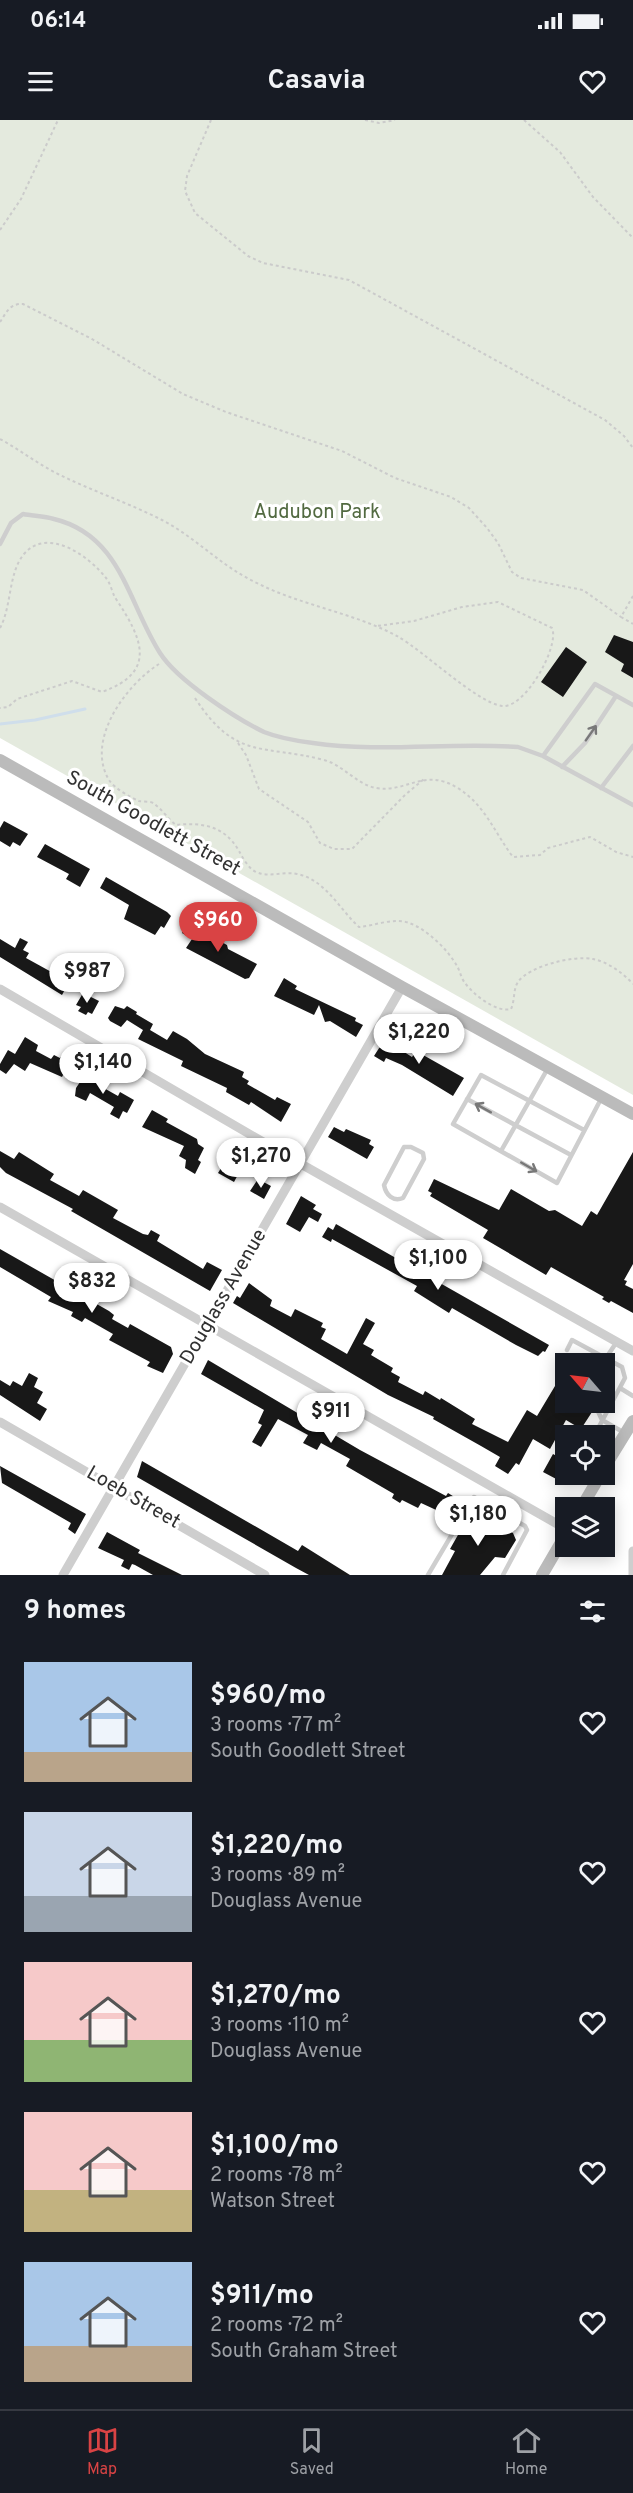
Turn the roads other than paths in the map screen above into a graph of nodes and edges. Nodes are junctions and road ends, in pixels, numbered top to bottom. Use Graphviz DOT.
graph roads {
  1 [pos="0,544"];
  2 [pos="616,696"];
  3 [pos="633,705"];
  4 [pos="633,746"];
  5 [pos="543,756"];
  6 [pos="0,760"];
  7 [pos="562,767"];
  8 [pos="601,788"];
  9 [pos="633,806"];
  10 [pos="402,987"];
  11 [pos="0,989"];
  12 [pos="549,1068"];
  13 [pos="602,1097"];
  14 [pos="467,1099"];
  15 [pos="529,1101"];
  16 [pos="633,1114"];
  17 [pos="515,1126"];
  18 [pos="584,1130"];
  19 [pos="501,1151"];
  20 [pos="572,1155"];
  21 [pos="301,1164"];
  22 [pos="392,1198"];
  23 [pos="0,1207"];
  24 [pos="384,1211"];
  25 [pos="207,1328"];
  26 [pos="616,1342"];
  27 [pos="567,1350"];
  28 [pos="633,1351"];
  29 [pos="597,1353"];
  30 [pos="609,1353"];
  31 [pos="615,1363"];
  32 [pos="620,1388"];
  33 [pos="633,1396"];
  34 [pos="599,1413"];
  35 [pos="602,1420"];
  36 [pos="633,1421"];
  37 [pos="0,1422"];
  38 [pos="600,1425"];
  39 [pos="625,1434"];
  40 [pos="615,1450"];
  41 [pos="112,1486"];
  42 [pos="555,1523"];
  43 [pos="633,1551"];
  44 [pos="555,1553"];
  45 [pos="63,1575"];
  46 [pos="265,1575"];
  47 [pos="428,1575"];
  48 [pos="503,1575"];
  49 [pos="543,1575"];
  50 [pos="633,1575"];
  1 -- 5 [label="lane"];
  2 -- 3 [label="lane"];
  2 -- 5 [label="lane"];
  7 -- 2 [label="lane, one-way"];
  4 -- 8 [label="lane"];
  5 -- 7 [label="lane"];
  6 -- 10 [label="main road, South Goodlett Street"];
  7 -- 8 [label="lane"];
  8 -- 9 [label="lane"];
  10 -- 12 [label="main road, South Goodlett Street"];
  10 -- 21 [label="street, Douglass Avenue"];
  11 -- 21 [label="street"];
  12 -- 13 [label="main road, South Goodlett Street"];
  12 -- 15 [label="lane"];
  13 -- 16 [label="main road, South Goodlett Street"];
  13 -- 18 [label="lane"];
  14 -- 15 [label="lane"];
  17 -- 14 [label="lane, one-way"];
  14 -- 19 [label="lane"];
  15 -- 17 [label="lane"];
  15 -- 18 [label="lane"];
  17 -- 19 [label="lane"];
  17 -- 20 [label="lane"];
  18 -- 20 [label="lane"];
  19 -- 20 [label="lane, one-way"];
  21 -- 24 [label="street"];
  21 -- 25 [label="street, Douglass Avenue"];
  22 -- 22 [label="lane"];
  22 -- 24 [label="lane"];
  23 -- 25 [label="street"];
  24 -- 26 [label="street"];
  25 -- 41 [label="street, Douglass Avenue"];
  25 -- 42 [label="street"];
  26 -- 28 [label="street"];
  26 -- 30 [label="lane"];
  27 -- 29 [label="lane"];
  31 -- 32 [label="lane"];
  32 -- 33 [label="lane"];
  32 -- 35 [label="lane"];
  34 -- 35 [label="lane"];
  35 -- 38 [label="lane"];
  35 -- 39 [label="lane"];
  36 -- 39 [label="main road"];
  37 -- 41 [label="street, Loeb Street"];
  39 -- 40 [label="main road"];
  41 -- 45 [label="street, Douglass Avenue"];
  41 -- 46 [label="street, Loeb Street"];
  43 -- 50 [label="street"];
  44 -- 49 [label="main road"];
  47 -- 48 [label="lane"];
}
